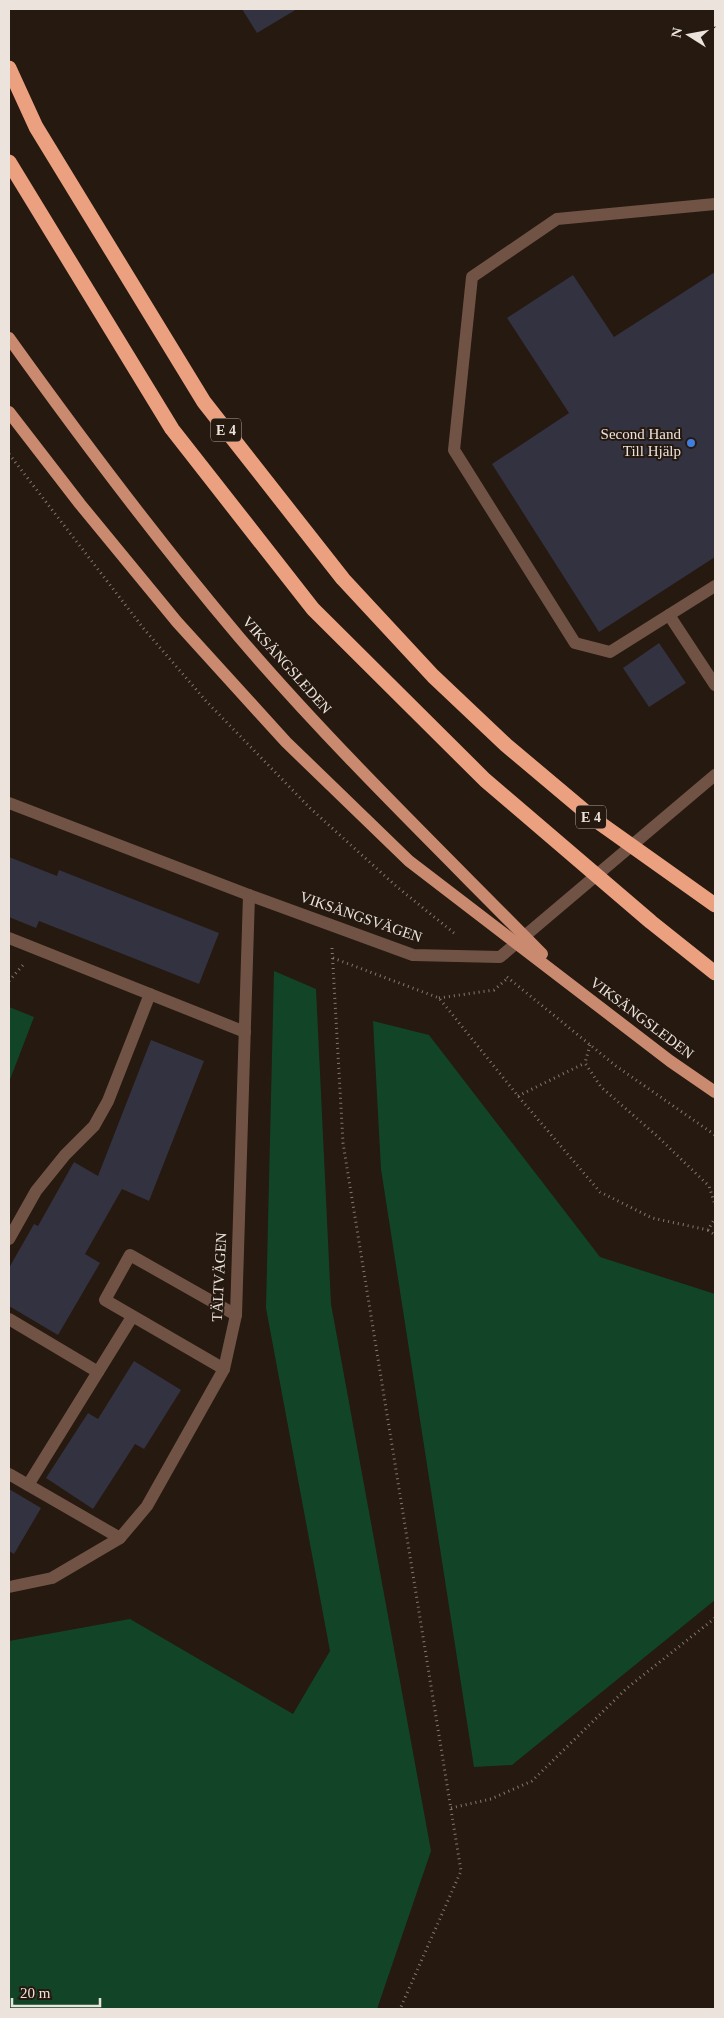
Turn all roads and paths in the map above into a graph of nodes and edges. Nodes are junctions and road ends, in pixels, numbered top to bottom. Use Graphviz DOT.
graph roads {
  1 [pos="9,68"];
  2 [pos="9,162"];
  3 [pos="715,204"];
  4 [pos="9,338"];
  5 [pos="9,412"];
  6 [pos="9,454"];
  7 [pos="715,586"];
  8 [pos="669,615"];
  9 [pos="715,685"];
  10 [pos="715,775"];
  11 [pos="9,803"];
  12 [pos="396,886"];
  13 [pos="249,895"];
  14 [pos="715,905"];
  15 [pos="330,925"];
  16 [pos="9,938"];
  17 [pos="332,958"];
  18 [pos="715,973"];
  19 [pos="574,986"];
  20 [pos="150,994"];
  21 [pos="568,1026"];
  22 [pos="244,1032"];
  23 [pos="590,1044"];
  24 [pos="585,1063"];
  25 [pos="715,1092"];
  26 [pos="518,1096"];
  27 [pos="715,1135"];
  28 [pos="715,1205"];
  29 [pos="715,1218"];
  30 [pos="708,1230"];
  31 [pos="715,1235"];
  32 [pos="9,1239"];
  33 [pos="236,1314"];
  34 [pos="132,1316"];
  35 [pos="9,1319"];
  36 [pos="224,1369"];
  37 [pos="98,1372"];
  38 [pos="9,1474"];
  39 [pos="28,1485"];
  40 [pos="120,1538"];
  41 [pos="9,1587"];
  42 [pos="715,1618"];
  43 [pos="451,1808"];
  44 [pos="400,2009"];
  1 -- 14 [label="highway, E 4"];
  2 -- 18 [label="highway"];
  3 -- 8 [label="street"];
  4 -- 19 [label="main road, VIKSÄNGSLEDEN"];
  5 -- 19 [label="main road, VIKSÄNGSLEDEN"];
  6 -- 12 [label="path"];
  7 -- 8 [label="street"];
  8 -- 9 [label="street"];
  10 -- 15 [label="street, VIKSÄNGSVÄGEN"];
  11 -- 13 [label="street, VIKSÄNGSVÄGEN"];
  13 -- 15 [label="street, VIKSÄNGSVÄGEN"];
  13 -- 22 [label="street, TÄLTVÄGEN"];
  15 -- 17 [label="path"];
  16 -- 20 [label="street"];
  17 -- 26 [label="path"];
  17 -- 43 [label="path"];
  19 -- 25 [label="main road, VIKSÄNGSLEDEN"];
  20 -- 22 [label="street"];
  20 -- 32 [label="street"];
  21 -- 23 [label="path"];
  22 -- 33 [label="street, TÄLTVÄGEN"];
  23 -- 24 [label="path"];
  23 -- 27 [label="path"];
  24 -- 26 [label="path"];
  24 -- 28 [label="path"];
  26 -- 30 [label="path"];
  29 -- 30 [label="path"];
  30 -- 31 [label="path"];
  33 -- 34 [label="street"];
  33 -- 36 [label="street, TÄLTVÄGEN"];
  34 -- 36 [label="street"];
  34 -- 37 [label="street"];
  35 -- 37 [label="street"];
  36 -- 40 [label="street, TÄLTVÄGEN"];
  37 -- 39 [label="street"];
  38 -- 39 [label="street"];
  39 -- 40 [label="street"];
  40 -- 41 [label="street, TÄLTVÄGEN"];
  42 -- 43 [label="path"];
  43 -- 44 [label="path"];
}
